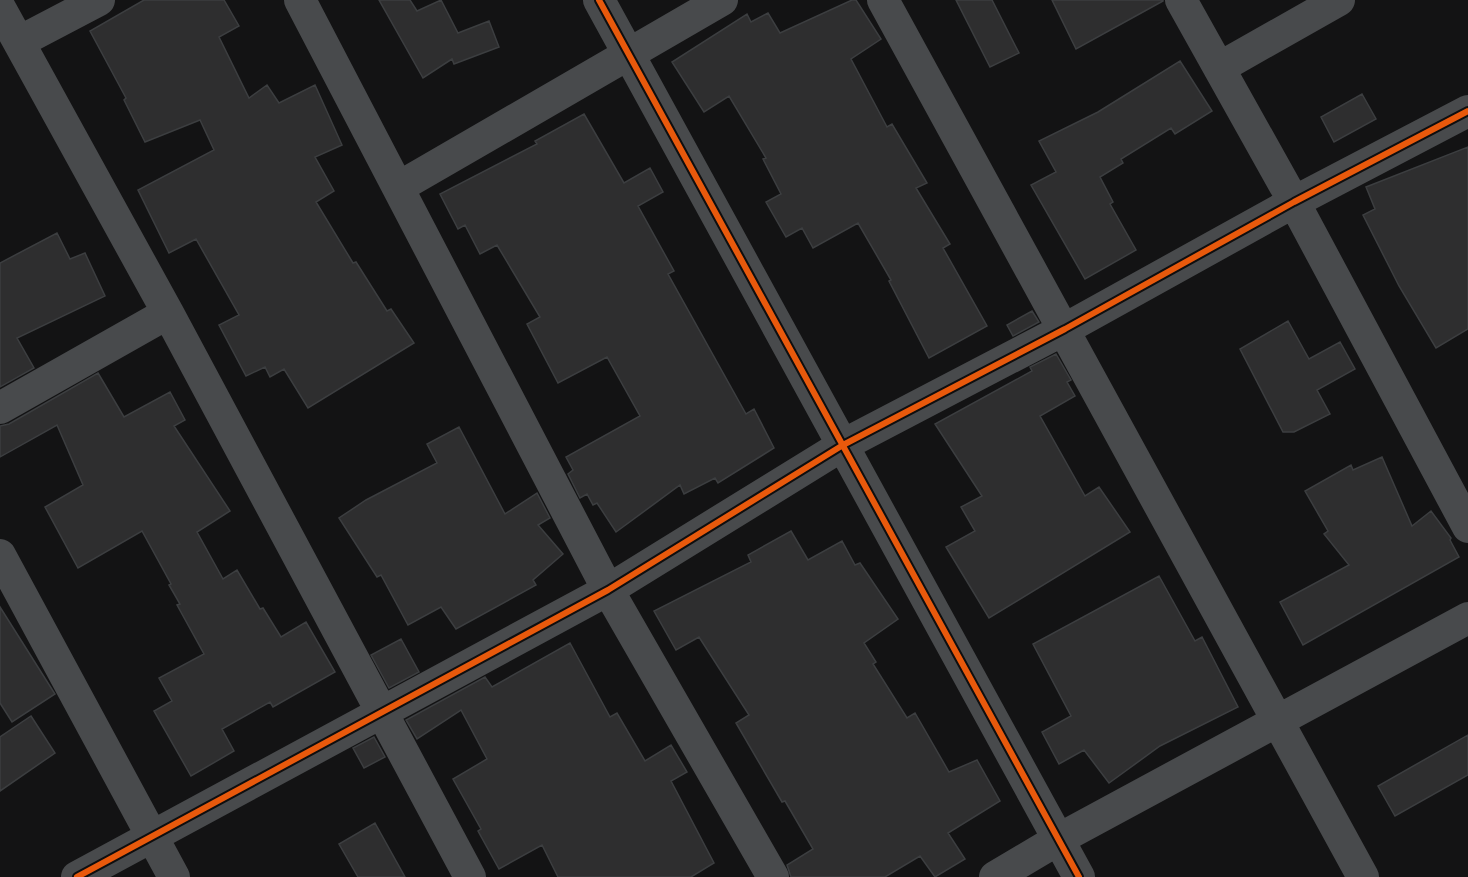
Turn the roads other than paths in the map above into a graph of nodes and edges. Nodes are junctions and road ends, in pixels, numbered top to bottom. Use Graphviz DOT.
graph roads {
  1 [pos="99,0"];
  2 [pos="300,0"];
  3 [pos="599,0"];
  4 [pos="722,0"];
  5 [pos="883,0"];
  6 [pos="1181,0"];
  7 [pos="1339,0"];
  8 [pos="0,8"];
  9 [pos="18,42"];
  10 [pos="629,53"];
  11 [pos="1219,68"];
  12 [pos="1468,111"];
  13 [pos="399,186"];
  14 [pos="1294,202"];
  15 [pos="168,314"];
  16 [pos="1065,330"];
  17 [pos="0,408"];
  18 [pos="843,445"];
  19 [pos="1468,527"];
  20 [pos="0,555"];
  21 [pos="608,590"];
  22 [pos="1468,618"];
  23 [pos="380,711"];
  24 [pos="1278,723"];
  25 [pos="152,836"];
  26 [pos="1059,839"];
  27 [pos="77,877"];
  28 [pos="174,877"];
  29 [pos="471,877"];
  30 [pos="773,877"];
  31 [pos="994,877"];
  32 [pos="1078,877"];
  33 [pos="1363,877"];
  1 -- 9 [label="street"];
  2 -- 13 [label="street"];
  3 -- 10 [label="street"];
  4 -- 10 [label="street"];
  5 -- 16 [label="street"];
  6 -- 11 [label="street"];
  7 -- 11 [label="street"];
  8 -- 9 [label="street"];
  9 -- 15 [label="street"];
  10 -- 13 [label="street"];
  10 -- 18 [label="street"];
  11 -- 14 [label="street"];
  12 -- 14 [label="street"];
  13 -- 21 [label="street"];
  14 -- 16 [label="street"];
  14 -- 19 [label="street"];
  15 -- 17 [label="street"];
  15 -- 23 [label="street"];
  16 -- 18 [label="street"];
  16 -- 24 [label="street"];
  18 -- 21 [label="street"];
  18 -- 26 [label="street"];
  20 -- 25 [label="street"];
  21 -- 23 [label="street"];
  21 -- 30 [label="street"];
  22 -- 24 [label="street"];
  23 -- 25 [label="street"];
  23 -- 29 [label="street"];
  24 -- 26 [label="street"];
  24 -- 33 [label="street"];
  25 -- 27 [label="street"];
  25 -- 28 [label="street"];
  26 -- 31 [label="street"];
  26 -- 32 [label="street"];
}
